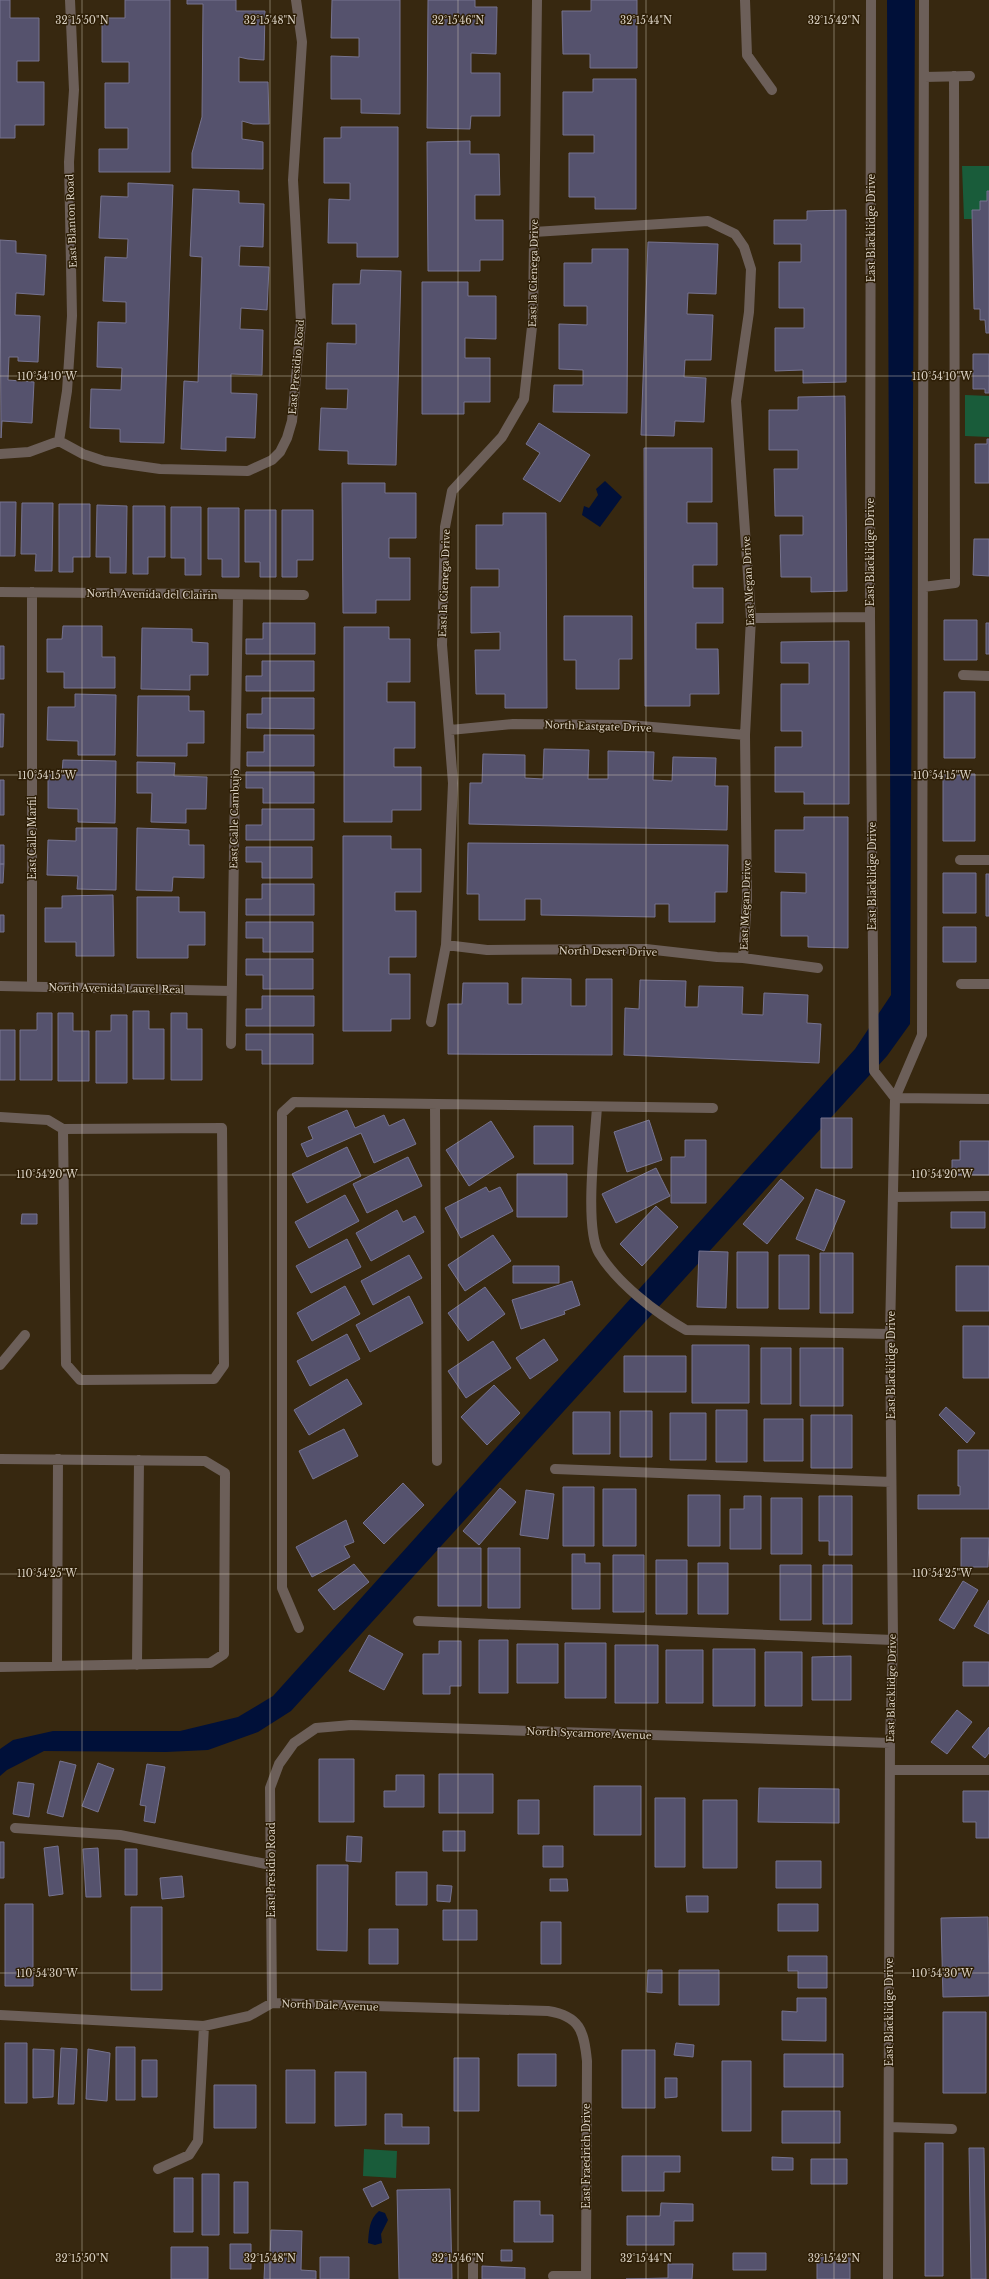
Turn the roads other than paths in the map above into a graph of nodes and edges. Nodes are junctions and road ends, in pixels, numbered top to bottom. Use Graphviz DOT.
graph roads {
  1 [pos="70,0"];
  2 [pos="296,0"];
  3 [pos="537,0"];
  4 [pos="745,0"];
  5 [pos="871,0"];
  6 [pos="924,0"];
  7 [pos="954,76"];
  8 [pos="970,76"];
  9 [pos="924,77"];
  10 [pos="772,90"];
  11 [pos="534,232"];
  12 [pos="59,442"];
  13 [pos="0,454"];
  14 [pos="923,587"];
  15 [pos="0,592"];
  16 [pos="32,592"];
  17 [pos="238,595"];
  18 [pos="304,595"];
  19 [pos="870,617"];
  20 [pos="752,618"];
  21 [pos="963,676"];
  22 [pos="989,676"];
  23 [pos="450,730"];
  24 [pos="745,735"];
  25 [pos="960,860"];
  26 [pos="989,860"];
  27 [pos="446,945"];
  28 [pos="743,958"];
  29 [pos="818,968"];
  30 [pos="961,984"];
  31 [pos="989,984"];
  32 [pos="0,986"];
  33 [pos="32,987"];
  34 [pos="231,990"];
  35 [pos="432,1022"];
  36 [pos="230,1044"];
  37 [pos="895,1098"];
  38 [pos="989,1099"];
  39 [pos="434,1105"];
  40 [pos="597,1108"];
  41 [pos="713,1108"];
  42 [pos="0,1117"];
  43 [pos="63,1129"];
  44 [pos="989,1196"];
  45 [pos="893,1197"];
  46 [pos="890,1334"];
  47 [pos="24,1335"];
  48 [pos="0,1365"];
  49 [pos="0,1458"];
  50 [pos="58,1459"];
  51 [pos="138,1460"];
  52 [pos="437,1461"];
  53 [pos="555,1469"];
  54 [pos="891,1482"];
  55 [pos="418,1621"];
  56 [pos="299,1628"];
  57 [pos="893,1640"];
  58 [pos="137,1665"];
  59 [pos="57,1666"];
  60 [pos="0,1667"];
  61 [pos="294,1743"];
  62 [pos="890,1743"];
  63 [pos="890,1770"];
  64 [pos="989,1770"];
  65 [pos="15,1828"];
  66 [pos="271,1865"];
  67 [pos="272,2004"];
  68 [pos="0,2015"];
  69 [pos="204,2026"];
  70 [pos="583,2033"];
  71 [pos="888,2127"];
  72 [pos="952,2129"];
  73 [pos="158,2169"];
  74 [pos="473,2260"];
  75 [pos="553,2276"];
  76 [pos="586,2278"];
  77 [pos="473,2279"];
  78 [pos="888,2279"];
  1 -- 12 [label="street, East Blanton Road"];
  2 -- 12 [label="street, East Presidio Road"];
  3 -- 11 [label="street, East la Cienega Drive"];
  4 -- 10 [label="street"];
  5 -- 19 [label="street, East Blacklidge Drive"];
  6 -- 9 [label="street, East Blacklidge Drive"];
  7 -- 8 [label="street"];
  7 -- 9 [label="street"];
  7 -- 14 [label="street"];
  9 -- 14 [label="street, East Blacklidge Drive"];
  11 -- 20 [label="street, East Megan Drive"];
  11 -- 23 [label="street, East la Cienega Drive"];
  12 -- 13 [label="street"];
  14 -- 37 [label="street, East Blacklidge Drive"];
  15 -- 16 [label="street, North Avenida del Clairin"];
  16 -- 17 [label="street, North Avenida del Clairin"];
  16 -- 33 [label="street, East Calle Marfil"];
  17 -- 18 [label="street, North Avenida del Clairin"];
  17 -- 34 [label="street, East Calle Cambujo"];
  19 -- 20 [label="street"];
  19 -- 37 [label="street, East Blacklidge Drive"];
  20 -- 24 [label="street, East Megan Drive"];
  21 -- 22 [label="street"];
  23 -- 24 [label="street, North Eastgate Drive"];
  23 -- 27 [label="street, East la Cienega Drive"];
  24 -- 28 [label="street, East Megan Drive"];
  25 -- 26 [label="street"];
  27 -- 28 [label="street, North Desert Drive"];
  27 -- 35 [label="street, East la Cienega Drive"];
  28 -- 29 [label="street, North Desert Drive"];
  30 -- 31 [label="street"];
  32 -- 33 [label="street, North Avenida Laurel Real"];
  33 -- 34 [label="street, North Avenida Laurel Real"];
  34 -- 36 [label="street, East Calle Cambujo"];
  37 -- 38 [label="street"];
  37 -- 45 [label="street, East Blacklidge Drive"];
  39 -- 40 [label="street"];
  39 -- 52 [label="street"];
  39 -- 56 [label="street"];
  40 -- 41 [label="street"];
  40 -- 46 [label="street"];
  42 -- 43 [label="street"];
  43 -- 43 [label="street"];
  44 -- 45 [label="street"];
  45 -- 46 [label="street, East Blacklidge Drive"];
  46 -- 54 [label="street, East Blacklidge Drive"];
  47 -- 48 [label="street"];
  49 -- 50 [label="street"];
  50 -- 51 [label="street"];
  50 -- 59 [label="street"];
  51 -- 58 [label="street"];
  51 -- 58 [label="street"];
  53 -- 54 [label="street"];
  54 -- 57 [label="street, East Blacklidge Drive"];
  55 -- 57 [label="street"];
  57 -- 62 [label="street, East Blacklidge Drive"];
  58 -- 59 [label="street"];
  59 -- 60 [label="street"];
  61 -- 62 [label="street, North Sycamore Avenue"];
  61 -- 66 [label="street, East Presidio Road"];
  62 -- 63 [label="street, East Blacklidge Drive"];
  63 -- 64 [label="street"];
  63 -- 71 [label="street, East Blacklidge Drive"];
  65 -- 66 [label="street"];
  66 -- 67 [label="street, East Presidio Road"];
  67 -- 69 [label="street, North Dale Avenue"];
  67 -- 70 [label="street, North Dale Avenue"];
  68 -- 69 [label="street, North Dale Avenue"];
  69 -- 73 [label="street"];
  70 -- 76 [label="street, East Fraedrich Drive"];
  71 -- 72 [label="street"];
  71 -- 78 [label="street, East Blacklidge Drive"];
  74 -- 77 [label="street"];
  75 -- 76 [label="street"];
}
